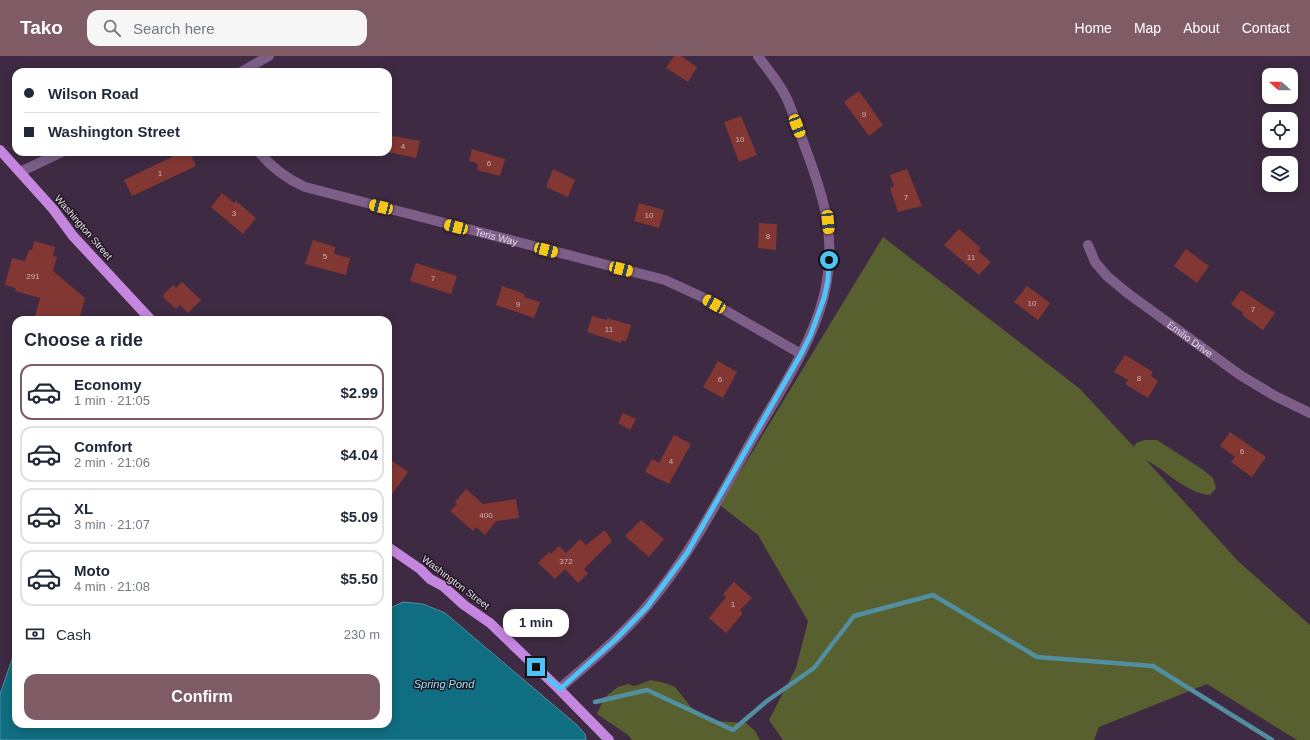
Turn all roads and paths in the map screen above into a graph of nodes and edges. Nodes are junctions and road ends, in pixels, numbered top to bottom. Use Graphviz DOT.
graph roads {
  1 [pos="269,56"];
  2 [pos="758,56"];
  3 [pos="248,68"];
  4 [pos="0,150"];
  5 [pos="54,156"];
  6 [pos="263,156"];
  7 [pos="20,172"];
  8 [pos="1088,245"];
  9 [pos="147,316"];
  10 [pos="801,354"];
  11 [pos="1310,412"];
  12 [pos="392,550"];
  13 [pos="560,689"];
  14 [pos="609,740"];
  1 -- 3 [label="street"];
  2 -- 10 [label="street"];
  4 -- 7 [label="main road, Washington Street"];
  5 -- 7 [label="street"];
  6 -- 10 [label="street, Teris Way"];
  7 -- 9 [label="main road, Washington Street"];
  8 -- 11 [label="street, Emilio Drive"];
  10 -- 13 [label="street"];
  12 -- 13 [label="main road, Washington Street"];
  13 -- 14 [label="main road, Washington Street"];
}
